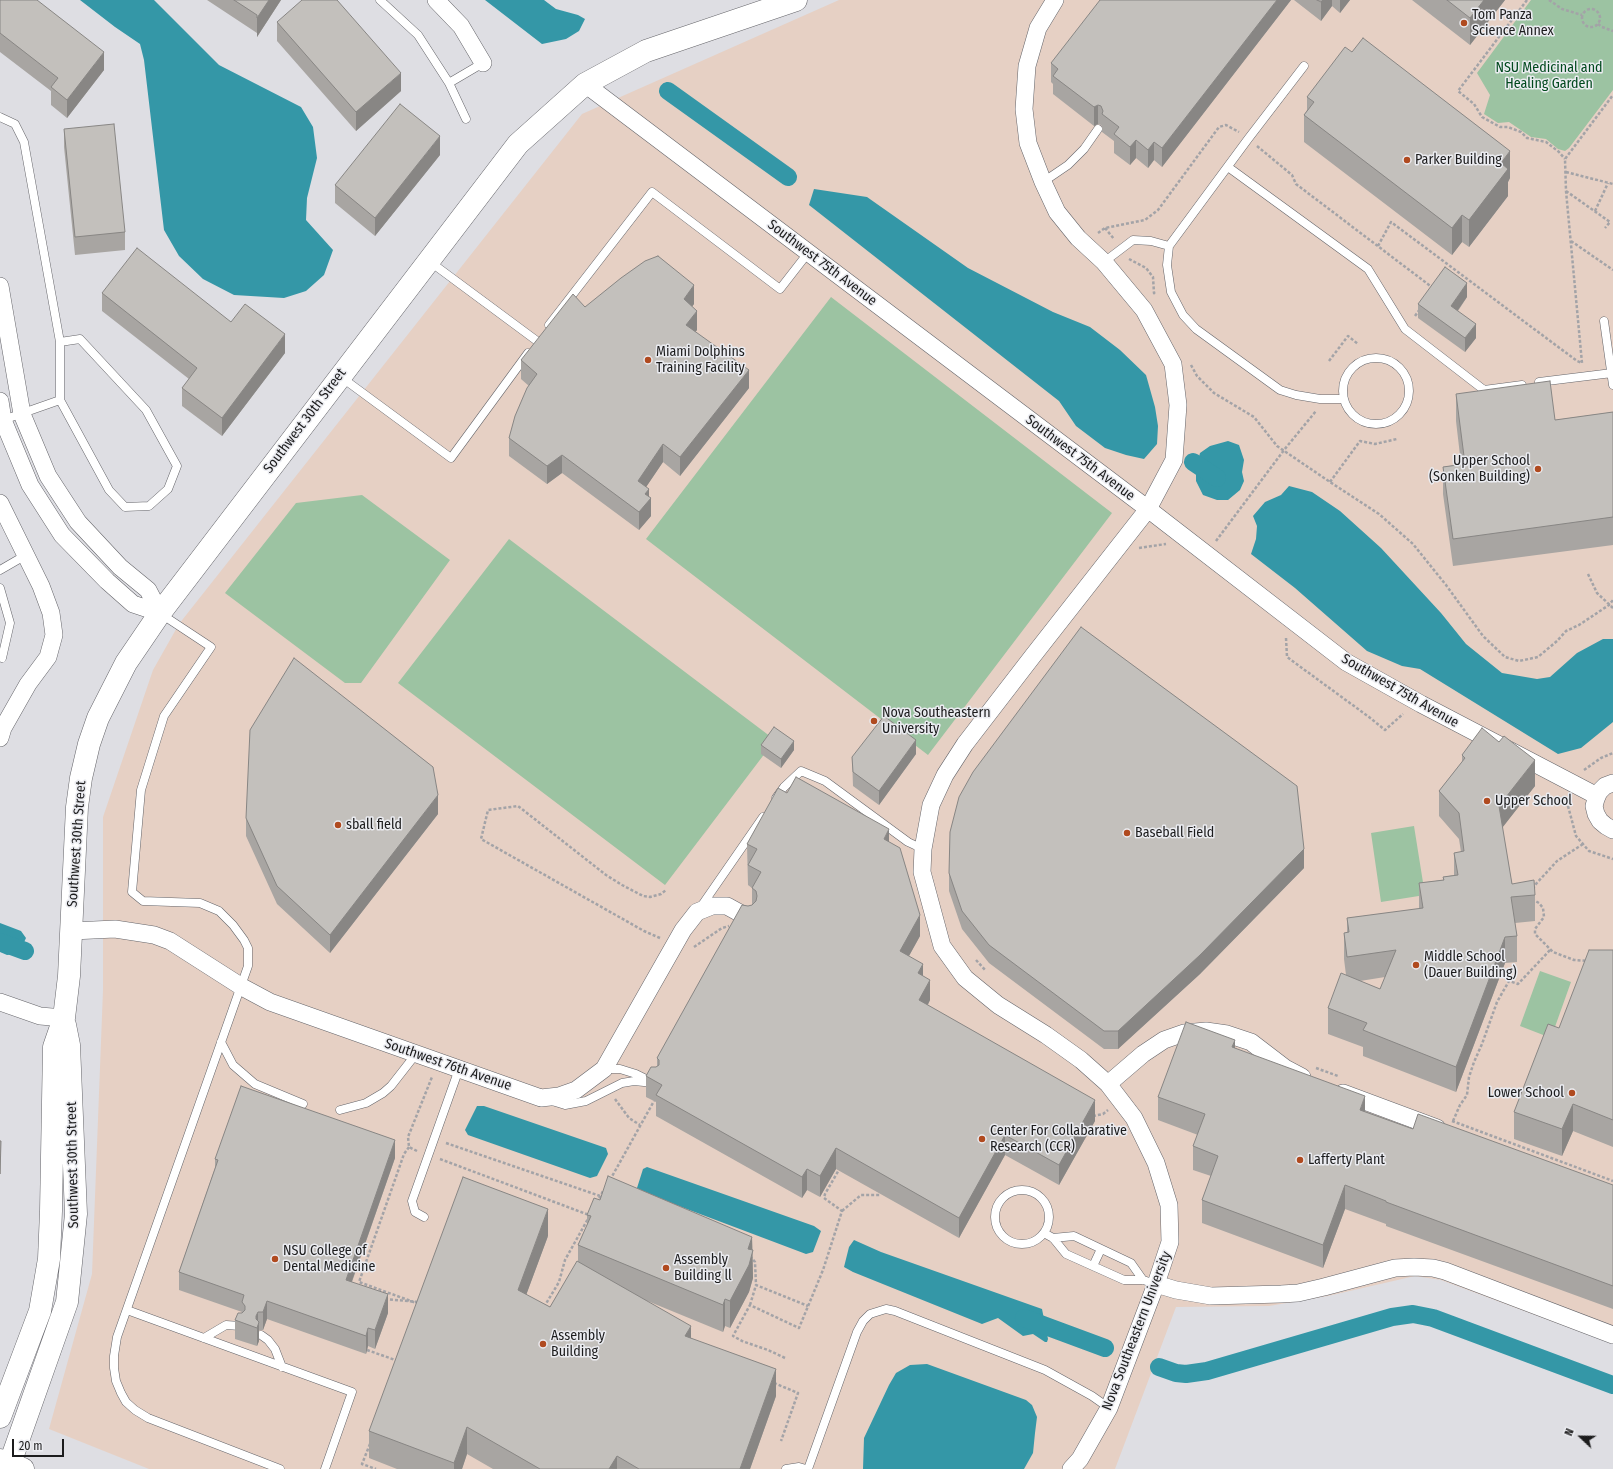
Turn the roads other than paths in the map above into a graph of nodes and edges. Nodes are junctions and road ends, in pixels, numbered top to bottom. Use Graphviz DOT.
graph roads {
  1 [pos="380,0"];
  2 [pos="436,0"];
  3 [pos="796,0"];
  4 [pos="1055,0"];
  5 [pos="483,63"];
  6 [pos="1304,66"];
  7 [pos="449,83"];
  8 [pos="585,84"];
  9 [pos="0,117"];
  10 [pos="466,119"];
  11 [pos="1098,129"];
  12 [pos="1228,167"];
  13 [pos="1043,182"];
  14 [pos="1169,246"];
  15 [pos="808,253"];
  16 [pos="428,261"];
  17 [pos="1104,262"];
  18 [pos="0,286"];
  19 [pos="1604,321"];
  20 [pos="537,341"];
  21 [pos="60,342"];
  22 [pos="1612,373"];
  23 [pos="340,376"];
  24 [pos="1613,385"];
  25 [pos="1344,399"];
  26 [pos="60,400"];
  27 [pos="0,401"];
  28 [pos="22,414"];
  29 [pos="2,421"];
  30 [pos="0,503"];
  31 [pos="1148,509"];
  32 [pos="26,555"];
  33 [pos="0,570"];
  34 [pos="0,588"];
  35 [pos="160,613"];
  36 [pos="2,658"];
  37 [pos="0,738"];
  38 [pos="1613,783"];
  39 [pos="1597,796"];
  40 [pos="1613,830"];
  41 [pos="923,849"];
  42 [pos="697,912"];
  43 [pos="747,917"];
  44 [pos="72,931"];
  45 [pos="242,988"];
  46 [pos="0,1002"];
  47 [pos="64,1018"];
  48 [pos="221,1042"];
  49 [pos="416,1054"];
  50 [pos="459,1069"];
  51 [pos="604,1069"];
  52 [pos="1108,1084"];
  53 [pos="541,1098"];
  54 [pos="303,1104"];
  55 [pos="340,1110"];
  56 [pos="1449,1124"];
  57 [pos="424,1217"];
  58 [pos="1044,1233"];
  59 [pos="1053,1238"];
  60 [pos="1101,1249"];
  61 [pos="1093,1266"];
  62 [pos="1149,1282"];
  63 [pos="127,1310"];
  64 [pos="240,1326"];
  65 [pos="261,1335"];
  66 [pos="1613,1335"];
  67 [pos="204,1338"];
  68 [pos="282,1366"];
  69 [pos="1109,1408"];
  70 [pos="0,1416"];
  71 [pos="10,1465"];
  72 [pos="280,1469"];
  73 [pos="325,1469"];
  74 [pos="786,1469"];
  75 [pos="807,1469"];
  76 [pos="1071,1469"];
  1 -- 7 [label="lane"];
  2 -- 5 [label="street"];
  3 -- 8 [label="street, Southwest 30th Street"];
  4 -- 13 [label="street, Nova Southeastern University"];
  5 -- 7 [label="lane"];
  6 -- 12 [label="lane"];
  7 -- 10 [label="lane"];
  8 -- 15 [label="street, Southwest 75th Avenue"];
  8 -- 16 [label="street, Southwest 30th Street"];
  9 -- 21 [label="lane"];
  11 -- 13 [label="lane"];
  12 -- 14 [label="lane"];
  12 -- 22 [label="lane"];
  13 -- 17 [label="street, Nova Southeastern University"];
  14 -- 17 [label="lane"];
  14 -- 25 [label="lane"];
  15 -- 20 [label="lane"];
  15 -- 31 [label="street, Southwest 75th Avenue"];
  16 -- 20 [label="lane"];
  16 -- 23 [label="street, Southwest 30th Street"];
  17 -- 31 [label="street, Nova Southeastern University"];
  18 -- 28 [label="street"];
  19 -- 22 [label="lane"];
  20 -- 23 [label="lane"];
  21 -- 26 [label="lane"];
  21 -- 26 [label="lane"];
  22 -- 24 [label="lane"];
  23 -- 35 [label="street, Southwest 30th Street"];
  25 -- 25 [label="lane"];
  26 -- 28 [label="lane"];
  27 -- 29 [label="street"];
  28 -- 29 [label="lane"];
  28 -- 35 [label="street"];
  29 -- 35 [label="street"];
  30 -- 32 [label="street"];
  31 -- 39 [label="street, Southwest 75th Avenue"];
  31 -- 41 [label="street, Nova Southeastern University"];
  32 -- 33 [label="lane"];
  32 -- 37 [label="street"];
  34 -- 36 [label="lane"];
  35 -- 44 [label="street, Southwest 30th Street"];
  35 -- 45 [label="lane"];
  38 -- 39 [label="street"];
  39 -- 40 [label="street"];
  41 -- 42 [label="lane"];
  41 -- 52 [label="street, Nova Southeastern University"];
  42 -- 43 [label="street"];
  42 -- 51 [label="street, Southwest 76th Avenue"];
  44 -- 45 [label="street, Southwest 76th Avenue"];
  44 -- 47 [label="street, Southwest 30th Street"];
  45 -- 48 [label="lane"];
  45 -- 49 [label="street, Southwest 76th Avenue"];
  46 -- 47 [label="street"];
  47 -- 70 [label="street, Southwest 30th Street"];
  47 -- 71 [label="street, Southwest 30th Street"];
  48 -- 54 [label="lane"];
  48 -- 63 [label="lane"];
  49 -- 50 [label="street, Southwest 76th Avenue"];
  49 -- 55 [label="lane"];
  50 -- 53 [label="street, Southwest 76th Avenue"];
  50 -- 57 [label="lane"];
  51 -- 53 [label="street, Southwest 76th Avenue"];
  51 -- 53 [label="lane"];
  52 -- 56 [label="street"];
  52 -- 62 [label="street, Nova Southeastern University"];
  58 -- 58 [label="lane"];
  58 -- 59 [label="lane"];
  59 -- 60 [label="lane"];
  59 -- 61 [label="lane"];
  60 -- 61 [label="lane"];
  60 -- 62 [label="lane"];
  61 -- 62 [label="lane"];
  62 -- 66 [label="street"];
  62 -- 69 [label="street, Nova Southeastern University"];
  63 -- 67 [label="lane"];
  63 -- 72 [label="lane"];
  64 -- 67 [label="lane"];
  65 -- 68 [label="lane"];
  67 -- 68 [label="lane"];
  68 -- 73 [label="lane"];
  69 -- 75 [label="lane"];
  69 -- 76 [label="street, Nova Southeastern University"];
  74 -- 75 [label="lane"];
}
